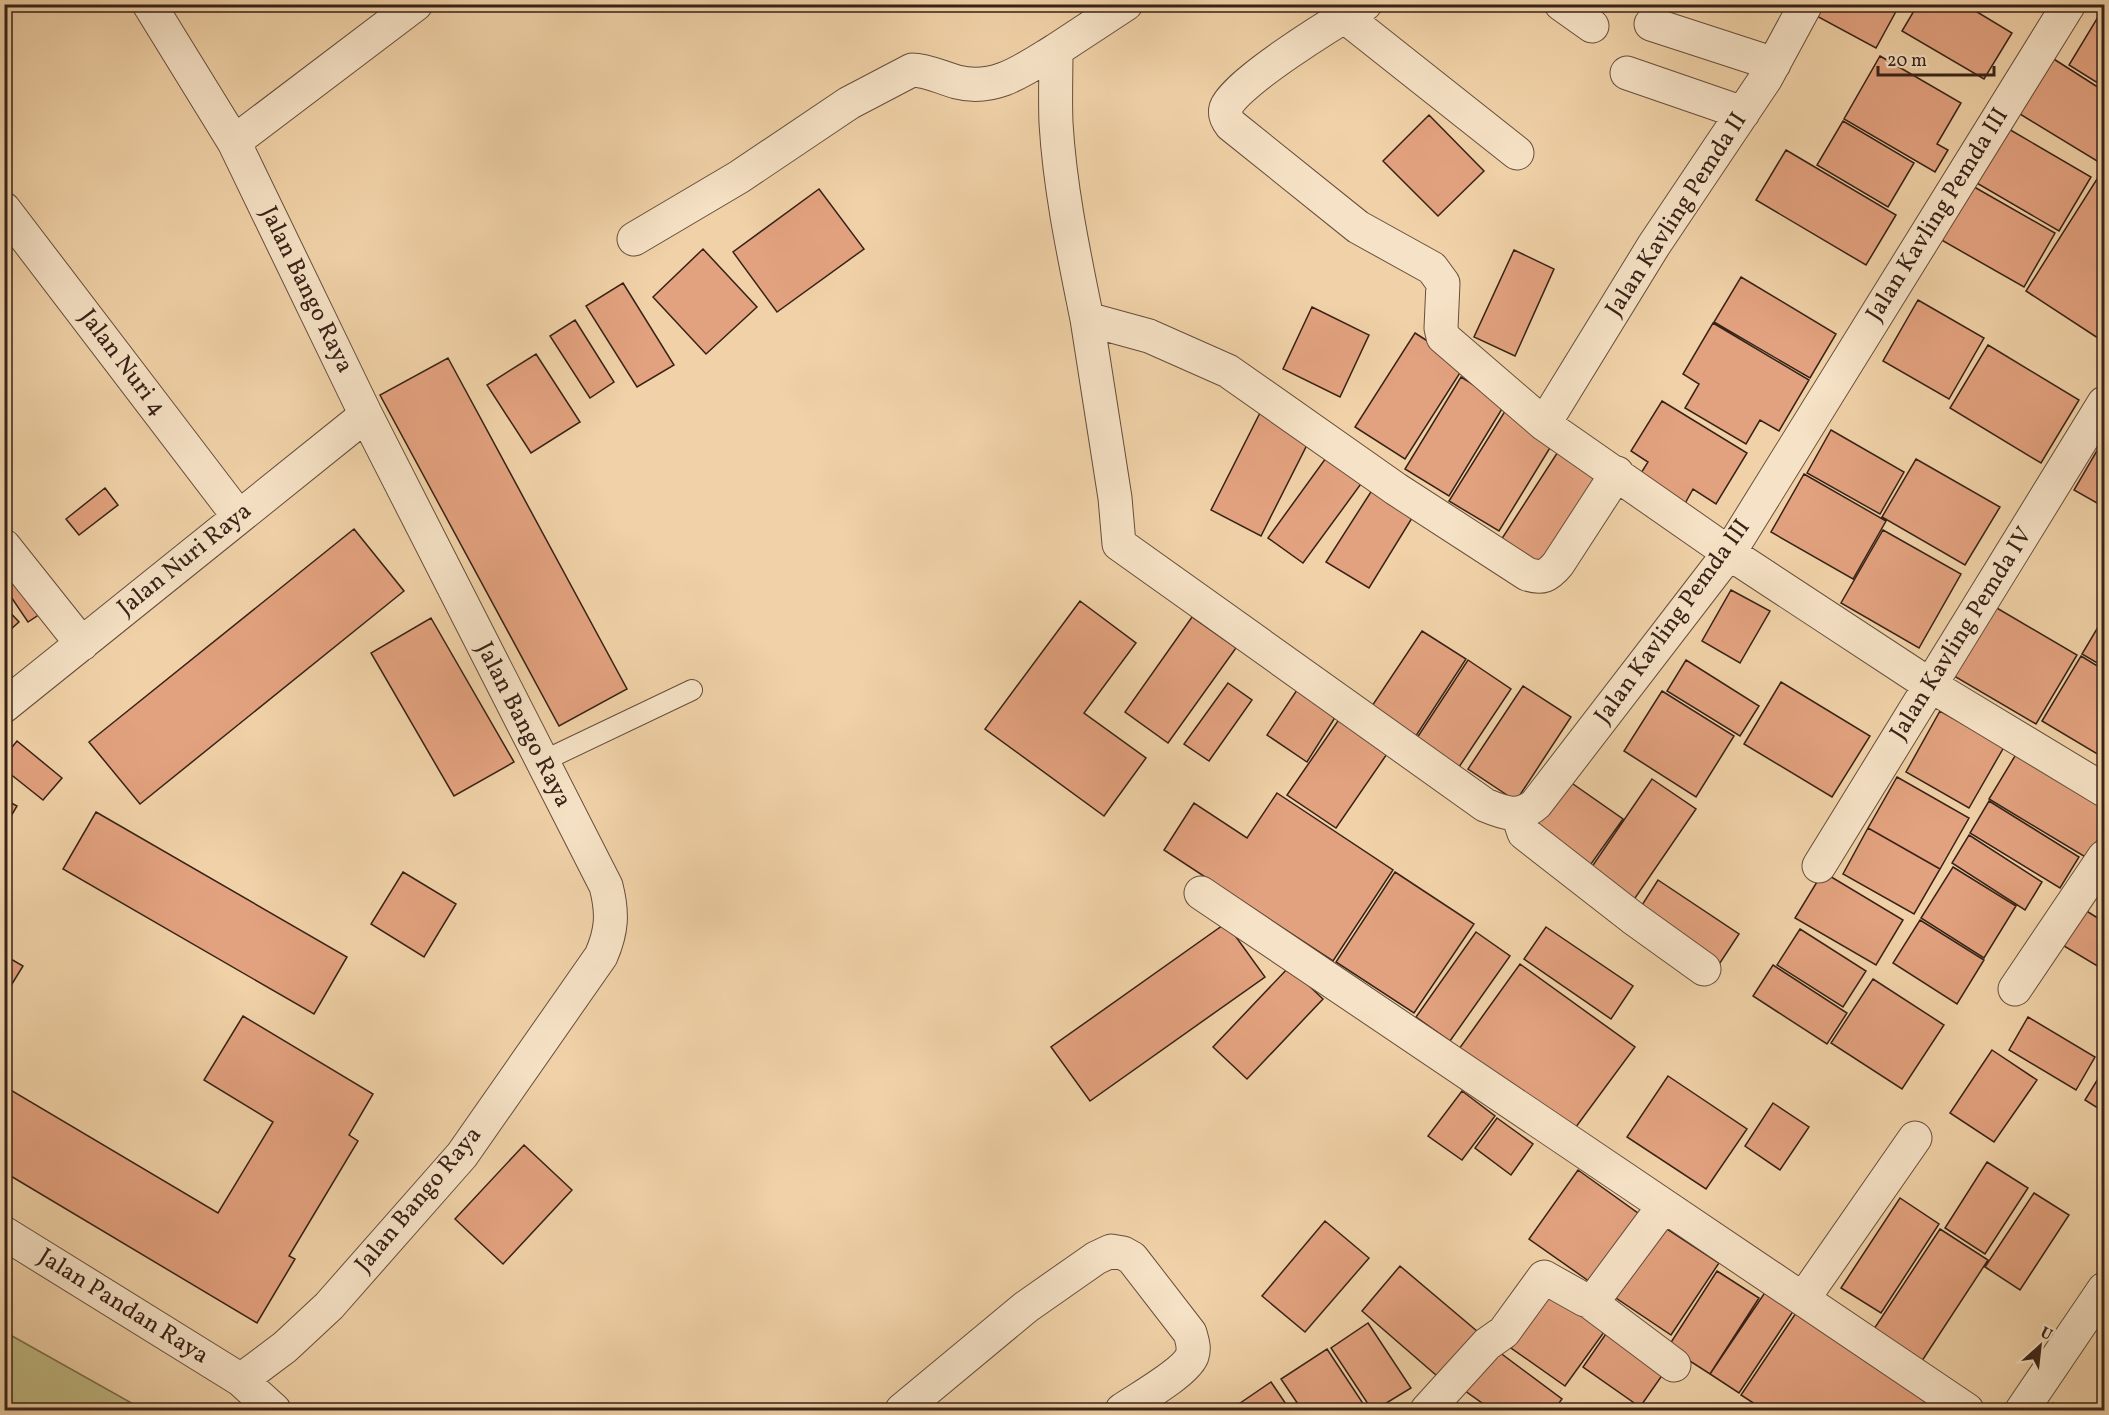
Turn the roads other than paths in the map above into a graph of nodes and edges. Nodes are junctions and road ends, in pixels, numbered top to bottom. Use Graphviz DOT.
graph roads {
  1 [pos="149,4"];
  2 [pos="416,4"];
  3 [pos="1126,4"];
  4 [pos="1561,4"];
  5 [pos="1806,4"];
  6 [pos="2069,4"];
  7 [pos="1354,10"];
  8 [pos="1651,24"];
  9 [pos="1592,26"];
  10 [pos="1056,50"];
  11 [pos="1774,64"];
  12 [pos="1627,73"];
  13 [pos="1743,113"];
  14 [pos="234,142"];
  15 [pos="1517,153"];
  16 [pos="4,209"];
  17 [pos="634,238"];
  18 [pos="1087,319"];
  19 [pos="2104,403"];
  20 [pos="366,415"];
  21 [pos="1544,424"];
  22 [pos="1617,473"];
  23 [pos="239,517"];
  24 [pos="4,546"];
  25 [pos="1729,553"];
  26 [pos="82,644"];
  27 [pos="1930,685"];
  28 [pos="693,690"];
  29 [pos="4,706"];
  30 [pos="541,762"];
  31 [pos="2104,790"];
  32 [pos="1518,815"];
  33 [pos="2104,857"];
  34 [pos="1819,866"];
  35 [pos="1201,893"];
  36 [pos="1704,969"];
  37 [pos="2015,989"];
  38 [pos="1915,1138"];
  39 [pos="1663,1207"];
  40 [pos="4,1233"];
  41 [pos="2104,1290"];
  42 [pos="1803,1299"];
  43 [pos="1590,1302"];
  44 [pos="1674,1365"];
  45 [pos="241,1380"];
  46 [pos="274,1410"];
  47 [pos="902,1410"];
  48 [pos="1122,1410"];
  49 [pos="1427,1410"];
  50 [pos="1967,1410"];
  51 [pos="2022,1410"];
  1 -- 14 [label="street, Jalan Bango Raya"];
  2 -- 14 [label="street"];
  3 -- 10 [label="street"];
  4 -- 9 [label="street"];
  5 -- 11 [label="street, Jalan Kavling Pemda II"];
  6 -- 25 [label="street, Jalan Kavling Pemda III"];
  7 -- 15 [label="street"];
  7 -- 21 [label="street"];
  8 -- 11 [label="street"];
  10 -- 17 [label="street"];
  10 -- 18 [label="street"];
  11 -- 13 [label="street, Jalan Kavling Pemda II"];
  12 -- 13 [label="street"];
  13 -- 21 [label="street, Jalan Kavling Pemda II"];
  14 -- 20 [label="street, Jalan Bango Raya"];
  16 -- 23 [label="street, Jalan Nuri 4"];
  18 -- 22 [label="street"];
  18 -- 32 [label="street"];
  19 -- 27 [label="street, Jalan Kavling Pemda IV"];
  20 -- 23 [label="street, Jalan Nuri Raya"];
  20 -- 30 [label="street, Jalan Bango Raya"];
  21 -- 22 [label="street"];
  22 -- 25 [label="street"];
  23 -- 26 [label="street, Jalan Nuri Raya"];
  24 -- 26 [label="street"];
  25 -- 27 [label="street"];
  25 -- 32 [label="street, Jalan Kavling Pemda III"];
  26 -- 29 [label="street, Jalan Nuri Raya"];
  27 -- 31 [label="street"];
  27 -- 34 [label="street, Jalan Kavling Pemda IV"];
  28 -- 30 [label="lane"];
  30 -- 45 [label="street, Jalan Bango Raya"];
  32 -- 36 [label="street"];
  33 -- 37 [label="street"];
  35 -- 39 [label="street"];
  38 -- 42 [label="street"];
  39 -- 42 [label="street"];
  39 -- 43 [label="street"];
  40 -- 45 [label="street, Jalan Pandan Raya"];
  41 -- 51 [label="street"];
  42 -- 50 [label="street"];
  43 -- 44 [label="street"];
  43 -- 49 [label="street"];
  45 -- 46 [label="street, Jalan Pandan Raya"];
  47 -- 48 [label="street"];
}
